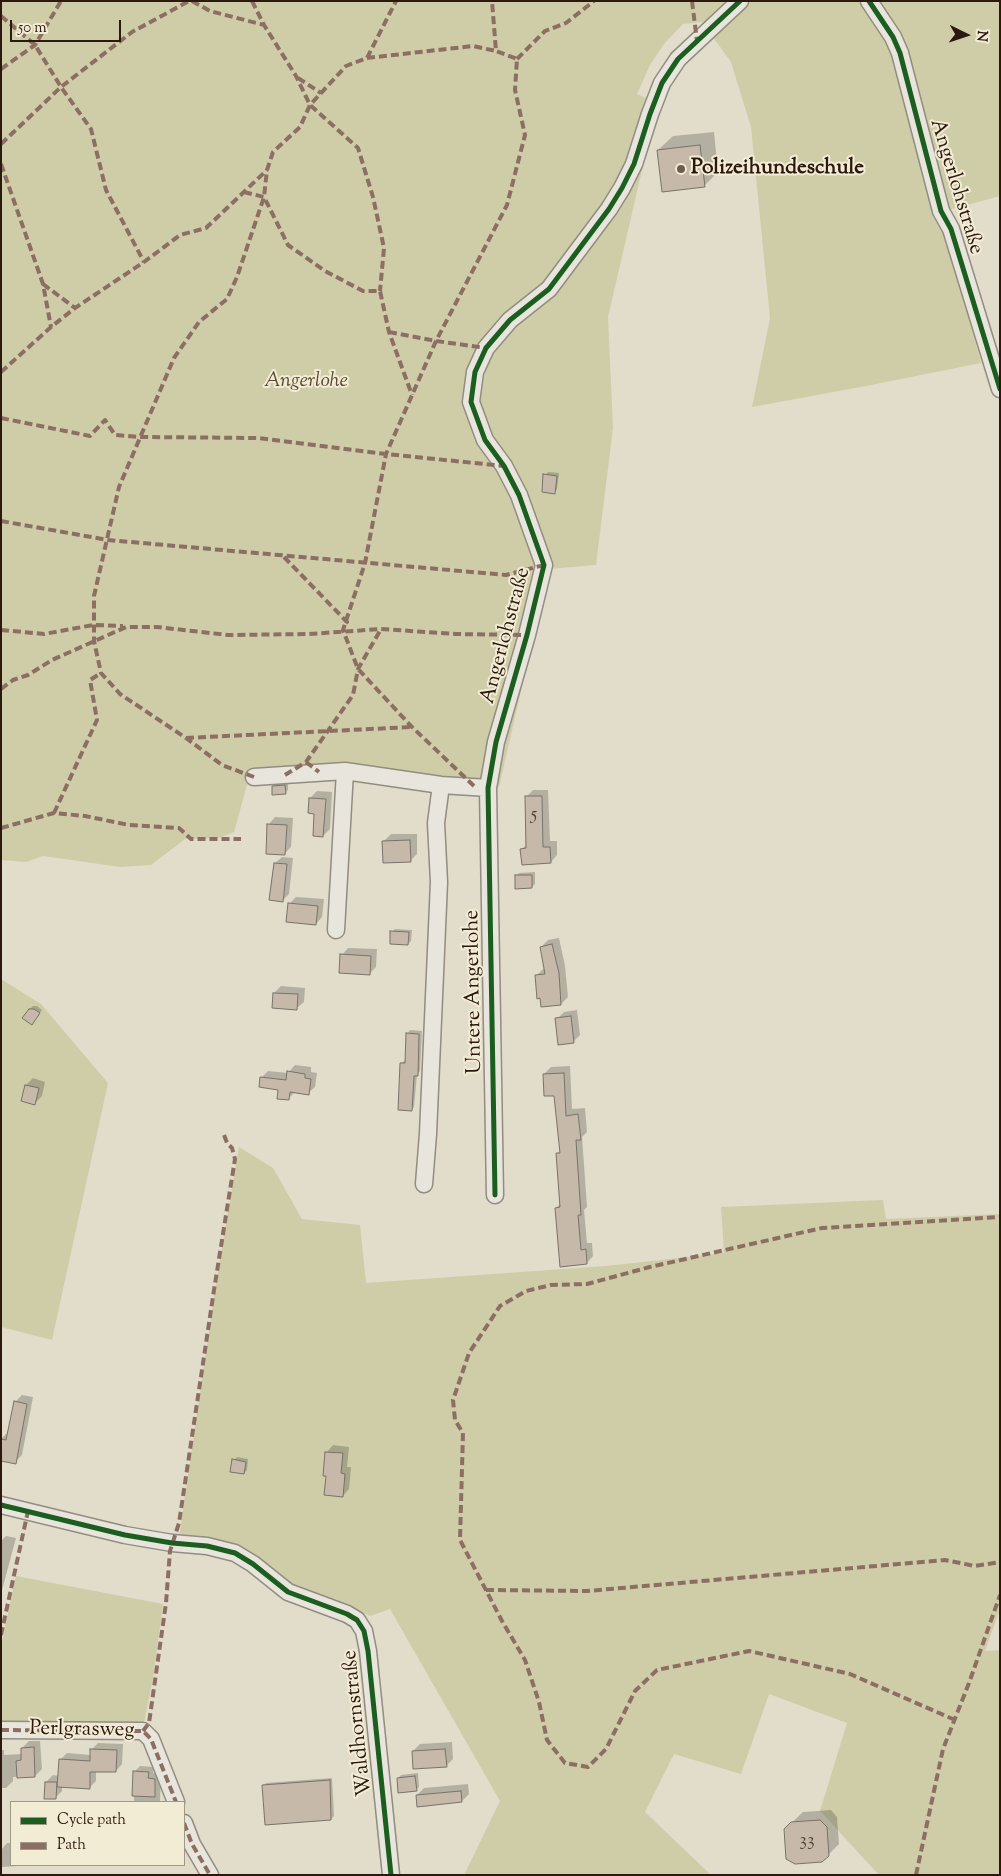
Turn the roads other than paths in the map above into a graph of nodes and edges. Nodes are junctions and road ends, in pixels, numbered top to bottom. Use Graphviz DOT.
graph roads {
  1 [pos="740,1"];
  2 [pos="868,1"];
  3 [pos="1000,389"];
  4 [pos="345,771"];
  5 [pos="254,777"];
  6 [pos="441,785"];
  7 [pos="488,788"];
  8 [pos="336,930"];
  9 [pos="424,1184"];
  10 [pos="495,1195"];
  11 [pos="1,1505"];
  12 [pos="1,1730"];
  13 [pos="176,1801"];
  14 [pos="185,1826"];
  15 [pos="210,1875"];
  16 [pos="392,1875"];
  1 -- 7 [label="street, Angerlohstraße"];
  2 -- 3 [label="street, Angerlohstraße"];
  4 -- 5 [label="street"];
  4 -- 6 [label="street"];
  4 -- 8 [label="street"];
  6 -- 7 [label="street"];
  6 -- 9 [label="street, Untere Angerlohe"];
  7 -- 10 [label="street, Untere Angerlohe"];
  11 -- 16 [label="street, Waldhornstraße"];
  12 -- 13 [label="street, Perlgrasweg"];
  14 -- 15 [label="street"];
}
